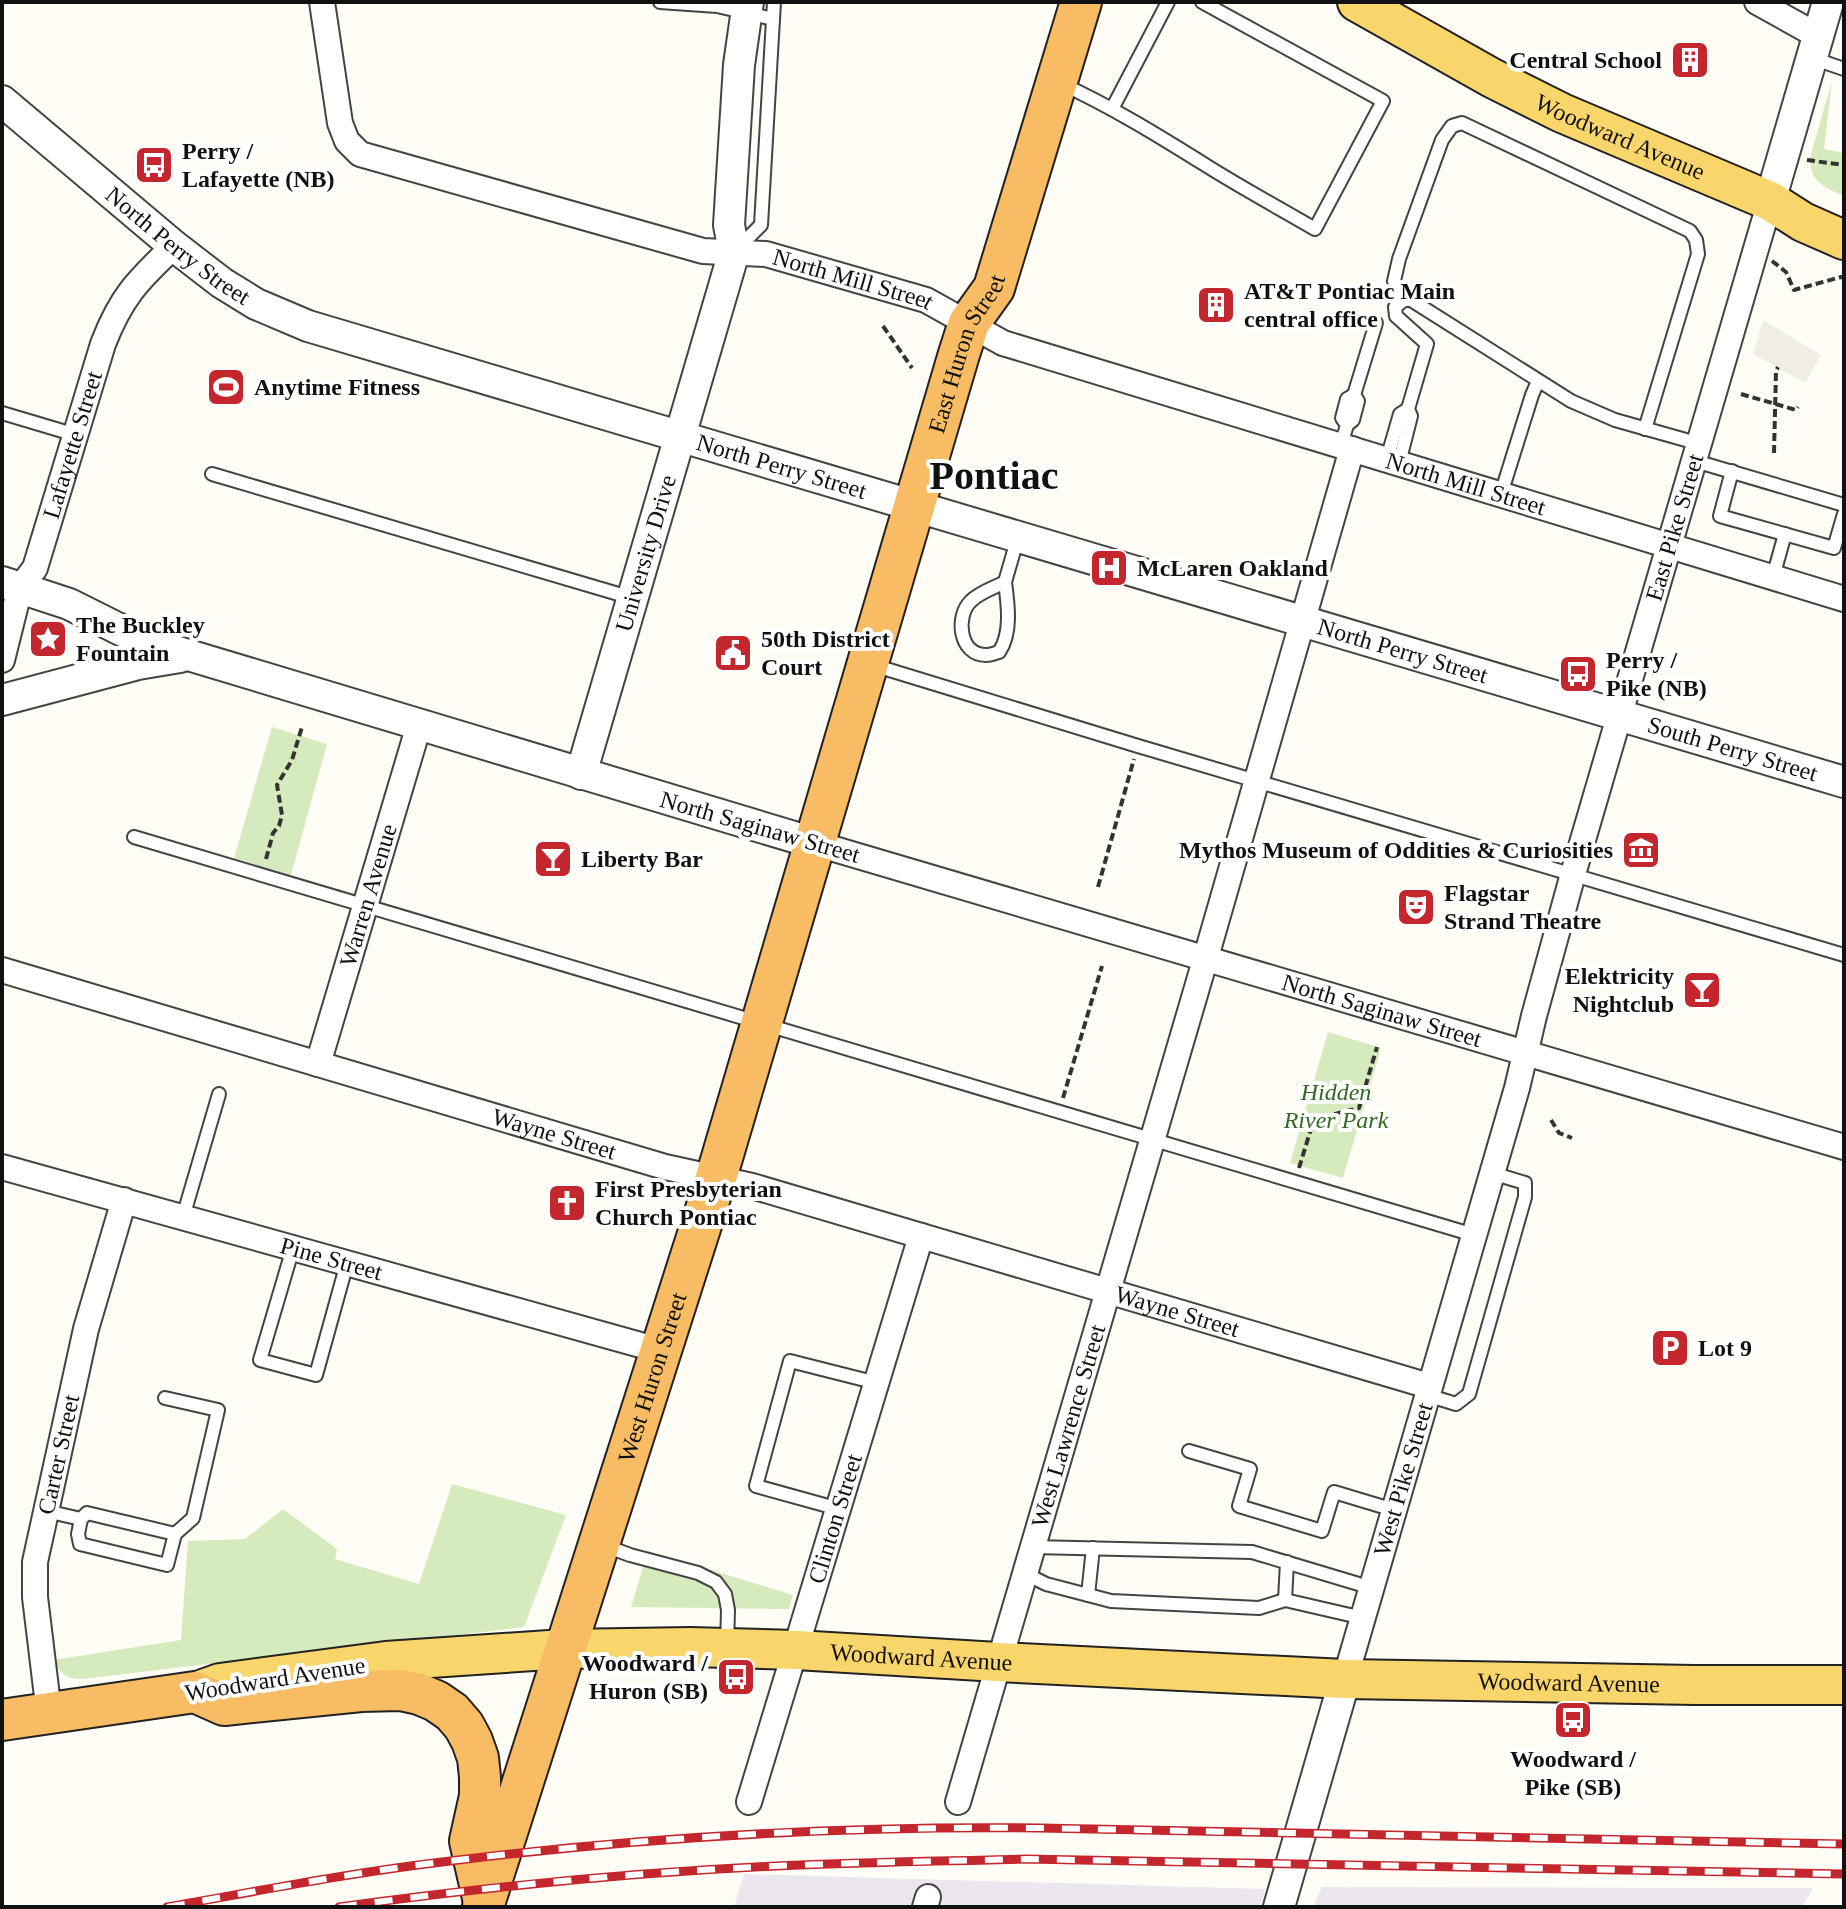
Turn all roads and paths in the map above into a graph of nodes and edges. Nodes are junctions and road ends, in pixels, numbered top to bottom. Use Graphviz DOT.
graph roads {
  1 [pos="322,2"];
  2 [pos="660,2"];
  3 [pos="1081,2"];
  4 [pos="1168,2"];
  5 [pos="1202,2"];
  6 [pos="1357,2"];
  7 [pos="1757,2"];
  8 [pos="1828,2"];
  9 [pos="760,9"];
  10 [pos="1815,47"];
  11 [pos="1844,69"];
  12 [pos="1056,81"];
  13 [pos="2,101"];
  14 [pos="1112,109"];
  15 [pos="1807,160"];
  16 [pos="1844,165"];
  17 [pos="1770,201"];
  18 [pos="1844,240"];
  19 [pos="174,246"];
  20 [pos="734,252"];
  21 [pos="1786,272"];
  22 [pos="1844,278"];
  23 [pos="1404,300"];
  24 [pos="969,323"];
  25 [pos="1376,323"];
  26 [pos="883,326"];
  27 [pos="1778,367"];
  28 [pos="912,368"];
  29 [pos="1538,381"];
  30 [pos="1741,394"];
  31 [pos="1776,404"];
  32 [pos="1798,407"];
  33 [pos="2,413"];
  34 [pos="1645,429"];
  35 [pos="76,435"];
  36 [pos="680,437"];
  37 [pos="1346,440"];
  38 [pos="1698,452"];
  39 [pos="1774,453"];
  40 [pos="1393,461"];
  41 [pos="1732,471"];
  42 [pos="212,474"];
  43 [pos="1501,494"];
  44 [pos="1844,505"];
  45 [pos="913,506"];
  46 [pos="1844,514"];
  47 [pos="1785,534"];
  48 [pos="1018,537"];
  49 [pos="1670,546"];
  50 [pos="1773,577"];
  51 [pos="1005,582"];
  52 [pos="11,585"];
  53 [pos="632,598"];
  54 [pos="1844,599"];
  55 [pos="1302,621"];
  56 [pos="36,635"];
  57 [pos="194,657"];
  58 [pos="2,660"];
  59 [pos="868,663"];
  60 [pos="2,700"];
  61 [pos="1620,715"];
  62 [pos="419,725"];
  63 [pos="302,727"];
  64 [pos="1138,746"];
  65 [pos="581,774"];
  66 [pos="1256,780"];
  67 [pos="1844,782"];
  68 [pos="134,837"];
  69 [pos="814,843"];
  70 [pos="1573,874"];
  71 [pos="262,875"];
  72 [pos="1098,887"];
  73 [pos="365,905"];
  74 [pos="1844,955"];
  75 [pos="1206,957"];
  76 [pos="1102,966"];
  77 [pos="2,970"];
  78 [pos="762,1024"];
  79 [pos="1377,1047"];
  80 [pos="1525,1052"];
  81 [pos="318,1064"];
  82 [pos="219,1094"];
  83 [pos="1058,1112"];
  84 [pos="1551,1120"];
  85 [pos="1572,1138"];
  86 [pos="1152,1139"];
  87 [pos="1844,1147"];
  88 [pos="2,1167"];
  89 [pos="1492,1173"];
  90 [pos="716,1178"];
  91 [pos="1295,1182"];
  92 [pos="124,1200"];
  93 [pos="183,1217"];
  94 [pos="1474,1235"];
  95 [pos="921,1236"];
  96 [pos="293,1248"];
  97 [pos="347,1263"];
  98 [pos="1107,1291"];
  99 [pos="662,1351"];
  100 [pos="877,1383"];
  101 [pos="1428,1391"];
  102 [pos="165,1398"];
  103 [pos="1189,1451"];
  104 [pos="839,1509"];
  105 [pos="1394,1510"];
  106 [pos="46,1511"];
  107 [pos="81,1519"];
  108 [pos="175,1534"];
  109 [pos="598,1543"];
  110 [pos="1032,1547"];
  111 [pos="1093,1548"];
  112 [pos="1287,1562"];
  113 [pos="1024,1573"];
  114 [pos="1372,1588"];
  115 [pos="1088,1595"];
  116 [pos="1285,1600"];
  117 [pos="1363,1618"];
  118 [pos="726,1648"];
  119 [pos="564,1649"];
  120 [pos="796,1650"];
  121 [pos="998,1662"];
  122 [pos="1345,1679"];
  123 [pos="1844,1685"];
  124 [pos="195,1692"];
  125 [pos="49,1713"];
  126 [pos="2,1720"];
  127 [pos="749,1802"];
  128 [pos="958,1802"];
  129 [pos="483,1905"];
  130 [pos="1279,1907"];
  1 -- 20 [label="street, North Mill Street"];
  2 -- 9 [label="lane"];
  3 -- 12 [label="highway, East Huron Street"];
  4 -- 14 [label="lane"];
  5 -- 14 [label="lane"];
  6 -- 17 [label="main road, Woodward Avenue"];
  7 -- 10 [label="street"];
  8 -- 10 [label="street, East Pike Street"];
  9 -- 20 [label="street, University Drive"];
  10 -- 11 [label="lane"];
  10 -- 17 [label="street, East Pike Street"];
  12 -- 14 [label="lane"];
  12 -- 24 [label="highway, East Huron Street"];
  13 -- 19 [label="street, North Perry Street"];
  15 -- 16 [label="path"];
  17 -- 18 [label="main road, Woodward Avenue"];
  17 -- 38 [label="street, East Pike Street"];
  19 -- 35 [label="street, Lafayette Street"];
  19 -- 36 [label="street, North Perry Street"];
  20 -- 24 [label="street, North Mill Street"];
  20 -- 36 [label="street, University Drive"];
  21 -- 22 [label="path"];
  23 -- 29 [label="lane"];
  23 -- 34 [label="lane"];
  23 -- 40 [label="lane"];
  24 -- 37 [label="street, North Mill Street"];
  24 -- 45 [label="highway, East Huron Street"];
  25 -- 37 [label="lane"];
  26 -- 28 [label="path"];
  27 -- 31 [label="path"];
  29 -- 34 [label="lane"];
  29 -- 43 [label="lane"];
  30 -- 31 [label="path"];
  31 -- 32 [label="path"];
  31 -- 39 [label="path"];
  33 -- 35 [label="lane"];
  34 -- 38 [label="lane"];
  35 -- 52 [label="street, Lafayette Street"];
  36 -- 45 [label="street, North Perry Street"];
  36 -- 53 [label="street, University Drive"];
  37 -- 40 [label="street, North Mill Street"];
  37 -- 55 [label="street, West Lawrence Street"];
  38 -- 41 [label="lane"];
  38 -- 49 [label="street, East Pike Street"];
  40 -- 43 [label="street, North Mill Street"];
  41 -- 44 [label="lane"];
  41 -- 47 [label="lane"];
  42 -- 53 [label="lane"];
  43 -- 49 [label="street, North Mill Street"];
  45 -- 48 [label="street, North Perry Street"];
  45 -- 59 [label="highway, East Huron Street"];
  46 -- 47 [label="lane"];
  47 -- 50 [label="lane"];
  48 -- 51 [label="lane"];
  48 -- 55 [label="street, North Perry Street"];
  49 -- 50 [label="street, North Mill Street"];
  49 -- 61 [label="street, East Pike Street"];
  50 -- 54 [label="street, North Mill Street"];
  51 -- 51 [label="lane"];
  52 -- 57 [label="street, North Saginaw Street"];
  52 -- 58 [label="street, Lafayette Street"];
  53 -- 65 [label="street, University Drive"];
  55 -- 61 [label="street, North Perry Street"];
  55 -- 66 [label="street, West Lawrence Street"];
  56 -- 56 [label="path"];
  57 -- 60 [label="street"];
  57 -- 62 [label="street, North Saginaw Street"];
  59 -- 64 [label="lane"];
  59 -- 69 [label="highway, East Huron Street"];
  61 -- 67 [label="street, South Perry Street"];
  61 -- 70 [label="street, East Pike Street"];
  62 -- 65 [label="street, North Saginaw Street"];
  62 -- 73 [label="street, Warren Avenue"];
  63 -- 71 [label="path"];
  64 -- 66 [label="lane"];
  64 -- 72 [label="path"];
  65 -- 69 [label="street, North Saginaw Street"];
  66 -- 70 [label="lane"];
  66 -- 75 [label="street, West Lawrence Street"];
  68 -- 71 [label="lane"];
  69 -- 75 [label="street, North Saginaw Street"];
  69 -- 78 [label="highway, West Huron Street"];
  70 -- 74 [label="lane"];
  70 -- 80 [label="street, East Pike Street"];
  71 -- 73 [label="lane"];
  73 -- 78 [label="lane"];
  73 -- 81 [label="street, Warren Avenue"];
  75 -- 80 [label="street, North Saginaw Street"];
  75 -- 86 [label="street, West Lawrence Street"];
  76 -- 83 [label="path"];
  77 -- 81 [label="street, Wayne Street"];
  78 -- 83 [label="lane"];
  78 -- 90 [label="highway, West Huron Street"];
  79 -- 91 [label="path"];
  80 -- 87 [label="street, North Saginaw Street"];
  80 -- 89 [label="street, West Pike Street"];
  81 -- 90 [label="street, Wayne Street"];
  82 -- 93 [label="lane"];
  83 -- 86 [label="lane"];
  84 -- 85 [label="path"];
  86 -- 91 [label="lane"];
  86 -- 98 [label="street, West Lawrence Street"];
  88 -- 92 [label="street, Pine Street"];
  89 -- 94 [label="street, West Pike Street"];
  89 -- 101 [label="lane"];
  90 -- 95 [label="street, Wayne Street"];
  90 -- 99 [label="highway, West Huron Street"];
  91 -- 94 [label="lane"];
  92 -- 93 [label="street, Pine Street"];
  92 -- 106 [label="street, Carter Street"];
  93 -- 96 [label="street, Pine Street"];
  94 -- 101 [label="street, West Pike Street"];
  95 -- 98 [label="street, Wayne Street"];
  95 -- 100 [label="street, Clinton Street"];
  96 -- 97 [label="street, Pine Street"];
  96 -- 97 [label="lane"];
  97 -- 99 [label="street, Pine Street"];
  98 -- 101 [label="street, Wayne Street"];
  98 -- 110 [label="street, West Lawrence Street"];
  99 -- 109 [label="highway, West Huron Street"];
  100 -- 104 [label="street, Clinton Street"];
  100 -- 104 [label="lane"];
  101 -- 105 [label="street, West Pike Street"];
  102 -- 108 [label="lane"];
  103 -- 105 [label="lane"];
  104 -- 120 [label="street, Clinton Street"];
  105 -- 114 [label="street, West Pike Street"];
  106 -- 107 [label="lane"];
  106 -- 125 [label="street, Carter Street"];
  107 -- 108 [label="lane"];
  107 -- 108 [label="lane"];
  109 -- 118 [label="lane"];
  109 -- 119 [label="highway, West Huron Street"];
  110 -- 111 [label="lane"];
  110 -- 113 [label="street, West Lawrence Street"];
  111 -- 112 [label="lane"];
  111 -- 115 [label="lane"];
  112 -- 114 [label="lane"];
  112 -- 116 [label="lane"];
  113 -- 115 [label="lane"];
  113 -- 121 [label="street, West Lawrence Street"];
  114 -- 117 [label="street, West Pike Street"];
  115 -- 116 [label="lane"];
  116 -- 117 [label="lane"];
  117 -- 122 [label="street, West Pike Street"];
  118 -- 119 [label="main road, Woodward Avenue"];
  118 -- 120 [label="main road, Woodward Avenue"];
  119 -- 124 [label="main road, Woodward Avenue"];
  119 -- 129 [label="highway, West Huron Street"];
  120 -- 121 [label="main road, Woodward Avenue"];
  120 -- 127 [label="street, Clinton Street"];
  121 -- 122 [label="main road, Woodward Avenue"];
  121 -- 128 [label="street, West Lawrence Street"];
  122 -- 123 [label="main road, Woodward Avenue"];
  122 -- 130 [label="street, West Pike Street"];
  124 -- 125 [label="highway, Woodward Avenue"];
  124 -- 129 [label="highway"];
  125 -- 126 [label="highway, Woodward Avenue"];
}
